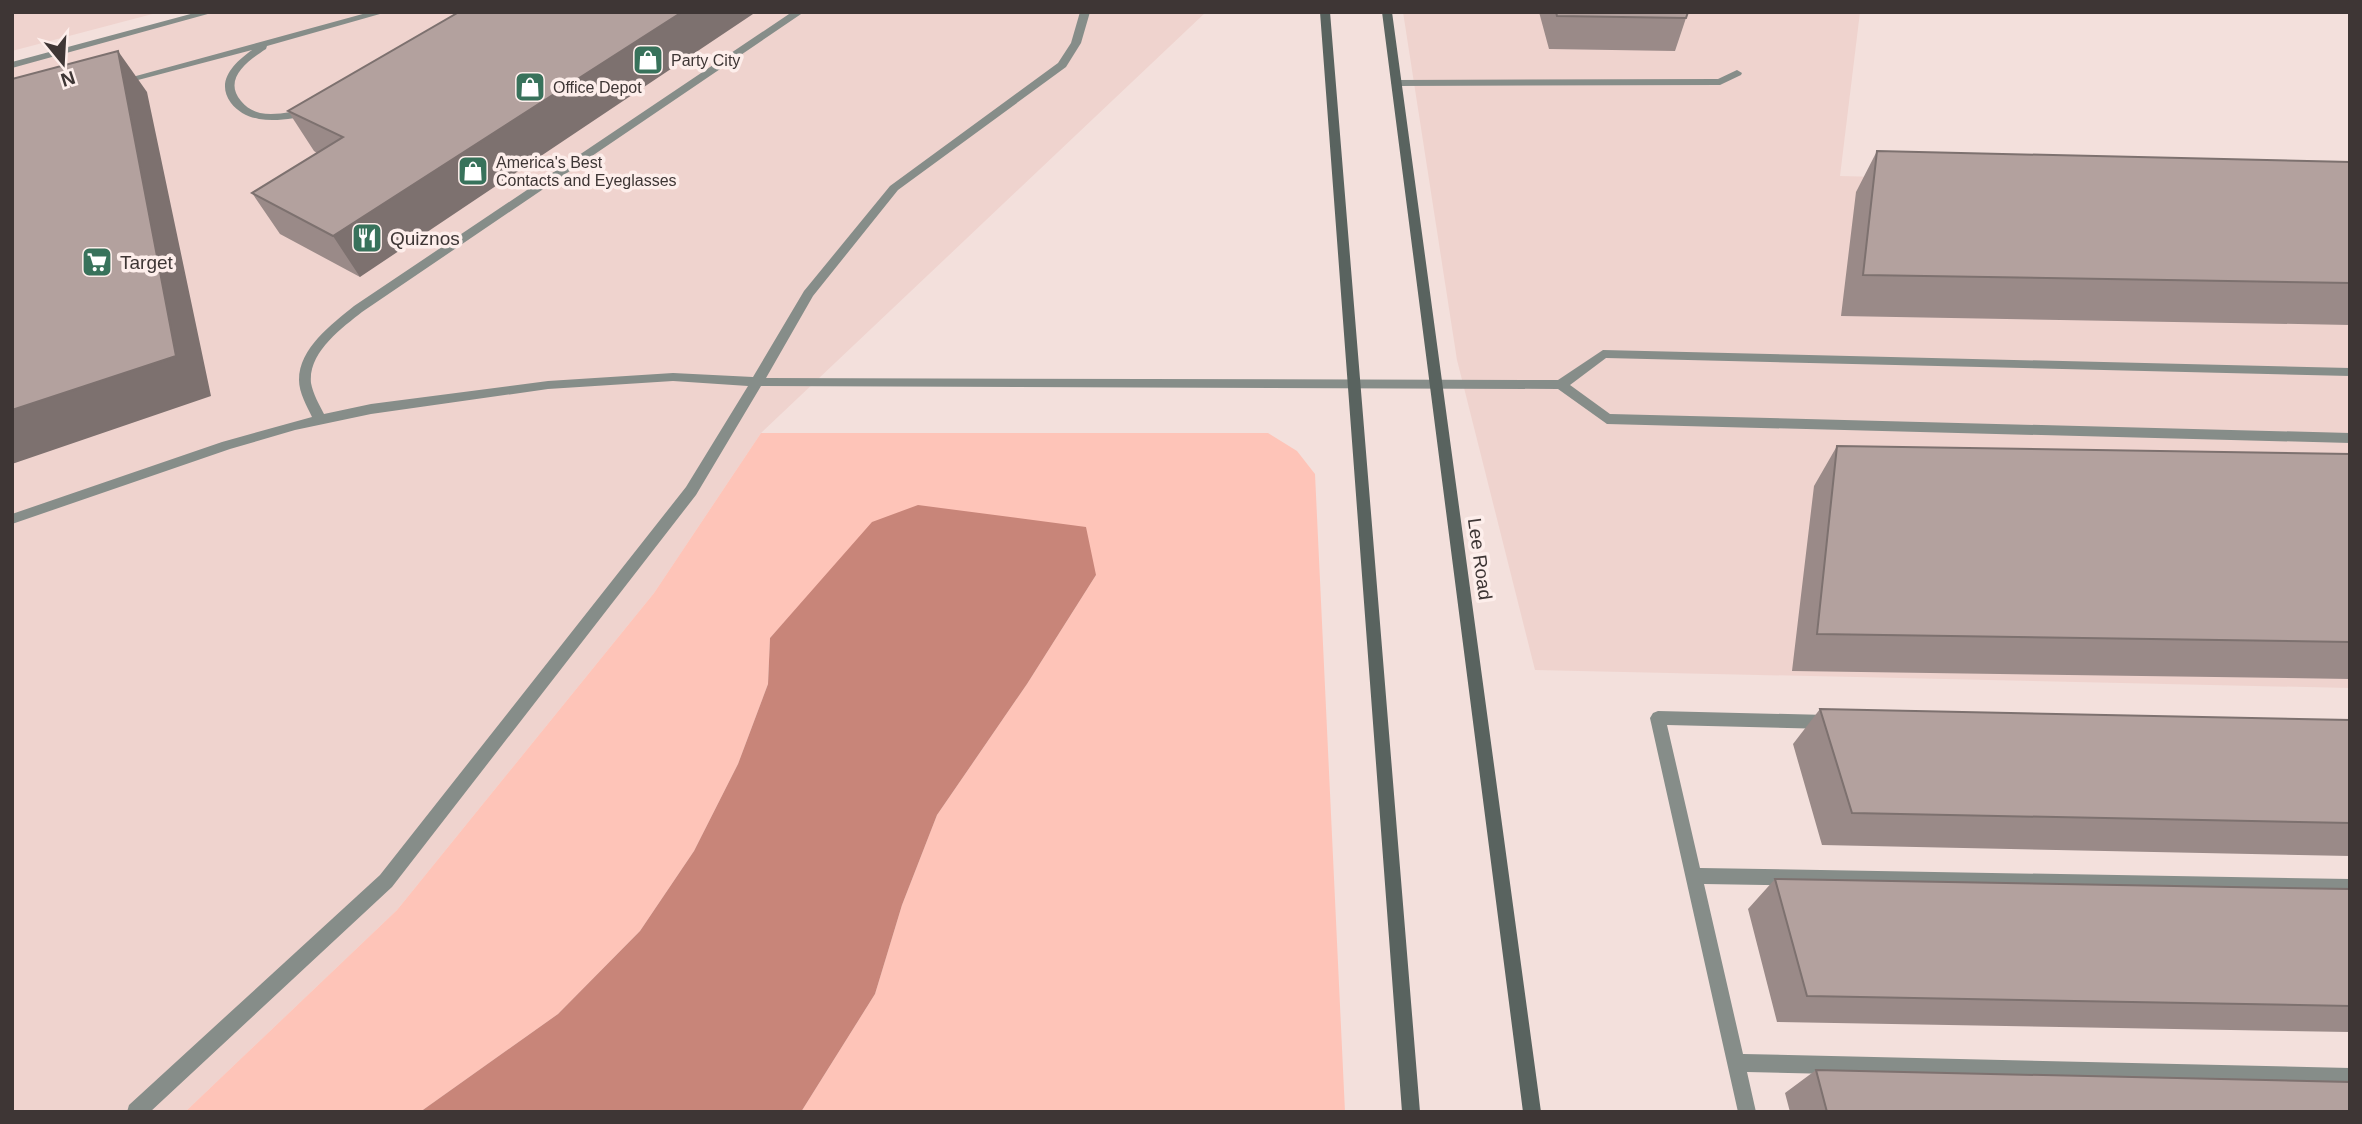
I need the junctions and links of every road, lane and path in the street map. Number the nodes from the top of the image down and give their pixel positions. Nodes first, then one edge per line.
1 (210, 12) edge
2 (382, 12) edge
3 (799, 12) edge
4 (1084, 12) edge
5 (1325, 12) edge
6 (1387, 12) edge
7 (271, 42) junction
8 (12, 65) edge
9 (1737, 73) dead end
10 (1396, 83) junction
11 (103, 87) edge
12 (321, 110) edge
13 (2350, 372) edge
14 (757, 382) junction
15 (1353, 382) junction
16 (1435, 384) junction
17 (1561, 384) junction
18 (320, 419) junction
19 (2350, 438) edge
20 (12, 519) edge
21 (1838, 723) edge
22 (1694, 876) junction
23 (2350, 887) edge
24 (1736, 1063) junction
25 (2350, 1077) edge
26 (136, 1112) edge
27 (1411, 1112) edge
28 (1532, 1112) edge
29 (1747, 1112) edge

1 - 8 lane
2 - 7 lane
3 - 18 lane
4 - 14 lane
5 - 15 street
6 - 10 street, Lee Road
7 - 11 lane
7 - 12 lane
9 - 10 lane
10 - 16 street, Lee Road
13 - 17 lane
14 - 15 lane
14 - 18 lane
14 - 26 lane
15 - 16 lane
15 - 27 street
16 - 17 lane
16 - 28 street, Lee Road
17 - 19 lane
18 - 20 lane
21 - 22 lane
22 - 23 lane
22 - 24 lane
24 - 25 lane
24 - 29 lane

